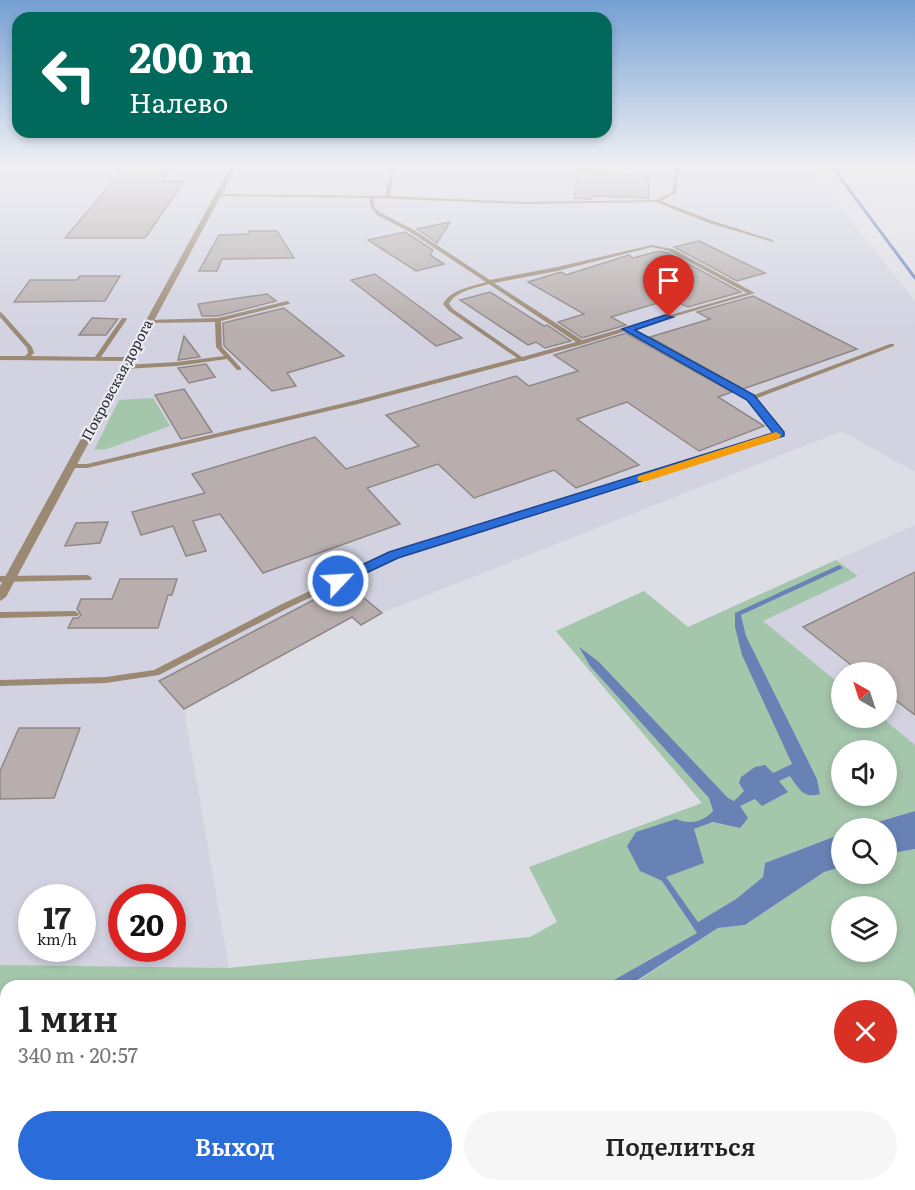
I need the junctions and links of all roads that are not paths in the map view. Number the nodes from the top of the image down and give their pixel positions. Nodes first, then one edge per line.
1 (204, 220) edge
2 (390, 220) edge
3 (705, 220) edge
4 (771, 241) dead end
5 (488, 283) junction
6 (287, 303) dead end
7 (0, 314) edge
8 (124, 319) dead end
9 (218, 320) junction
10 (149, 321) junction
11 (627, 329) junction
12 (582, 343) junction
13 (892, 345) dead end
14 (229, 357) junction
15 (0, 358) edge
16 (27, 358) junction
17 (97, 359) junction
18 (523, 360) junction
19 (127, 363) junction
20 (239, 369) dead end
21 (751, 398) junction
22 (72, 466) junction
23 (88, 578) dead end
24 (5, 579) edge
25 (0, 597) edge
26 (75, 614) dead end
27 (0, 615) edge
28 (0, 683) edge

1 - 10 street, Покровская дорога
2 - 5 lane
3 - 4 lane
5 - 11 lane
5 - 12 lane
5 - 18 lane
6 - 9 lane
7 - 16 lane
8 - 17 lane
9 - 10 lane
9 - 14 lane
10 - 19 street, Покровская дорога
11 - 12 lane
11 - 21 lane
12 - 18 lane
13 - 21 lane
14 - 19 lane
14 - 20 lane
15 - 16 lane
16 - 17 lane
17 - 19 lane
18 - 22 lane
19 - 22 street, Покровская дорога
21 - 28 lane
22 - 24 street, Покровская дорога
23 - 24 lane
24 - 25 street, Покровская дорога
26 - 27 lane

